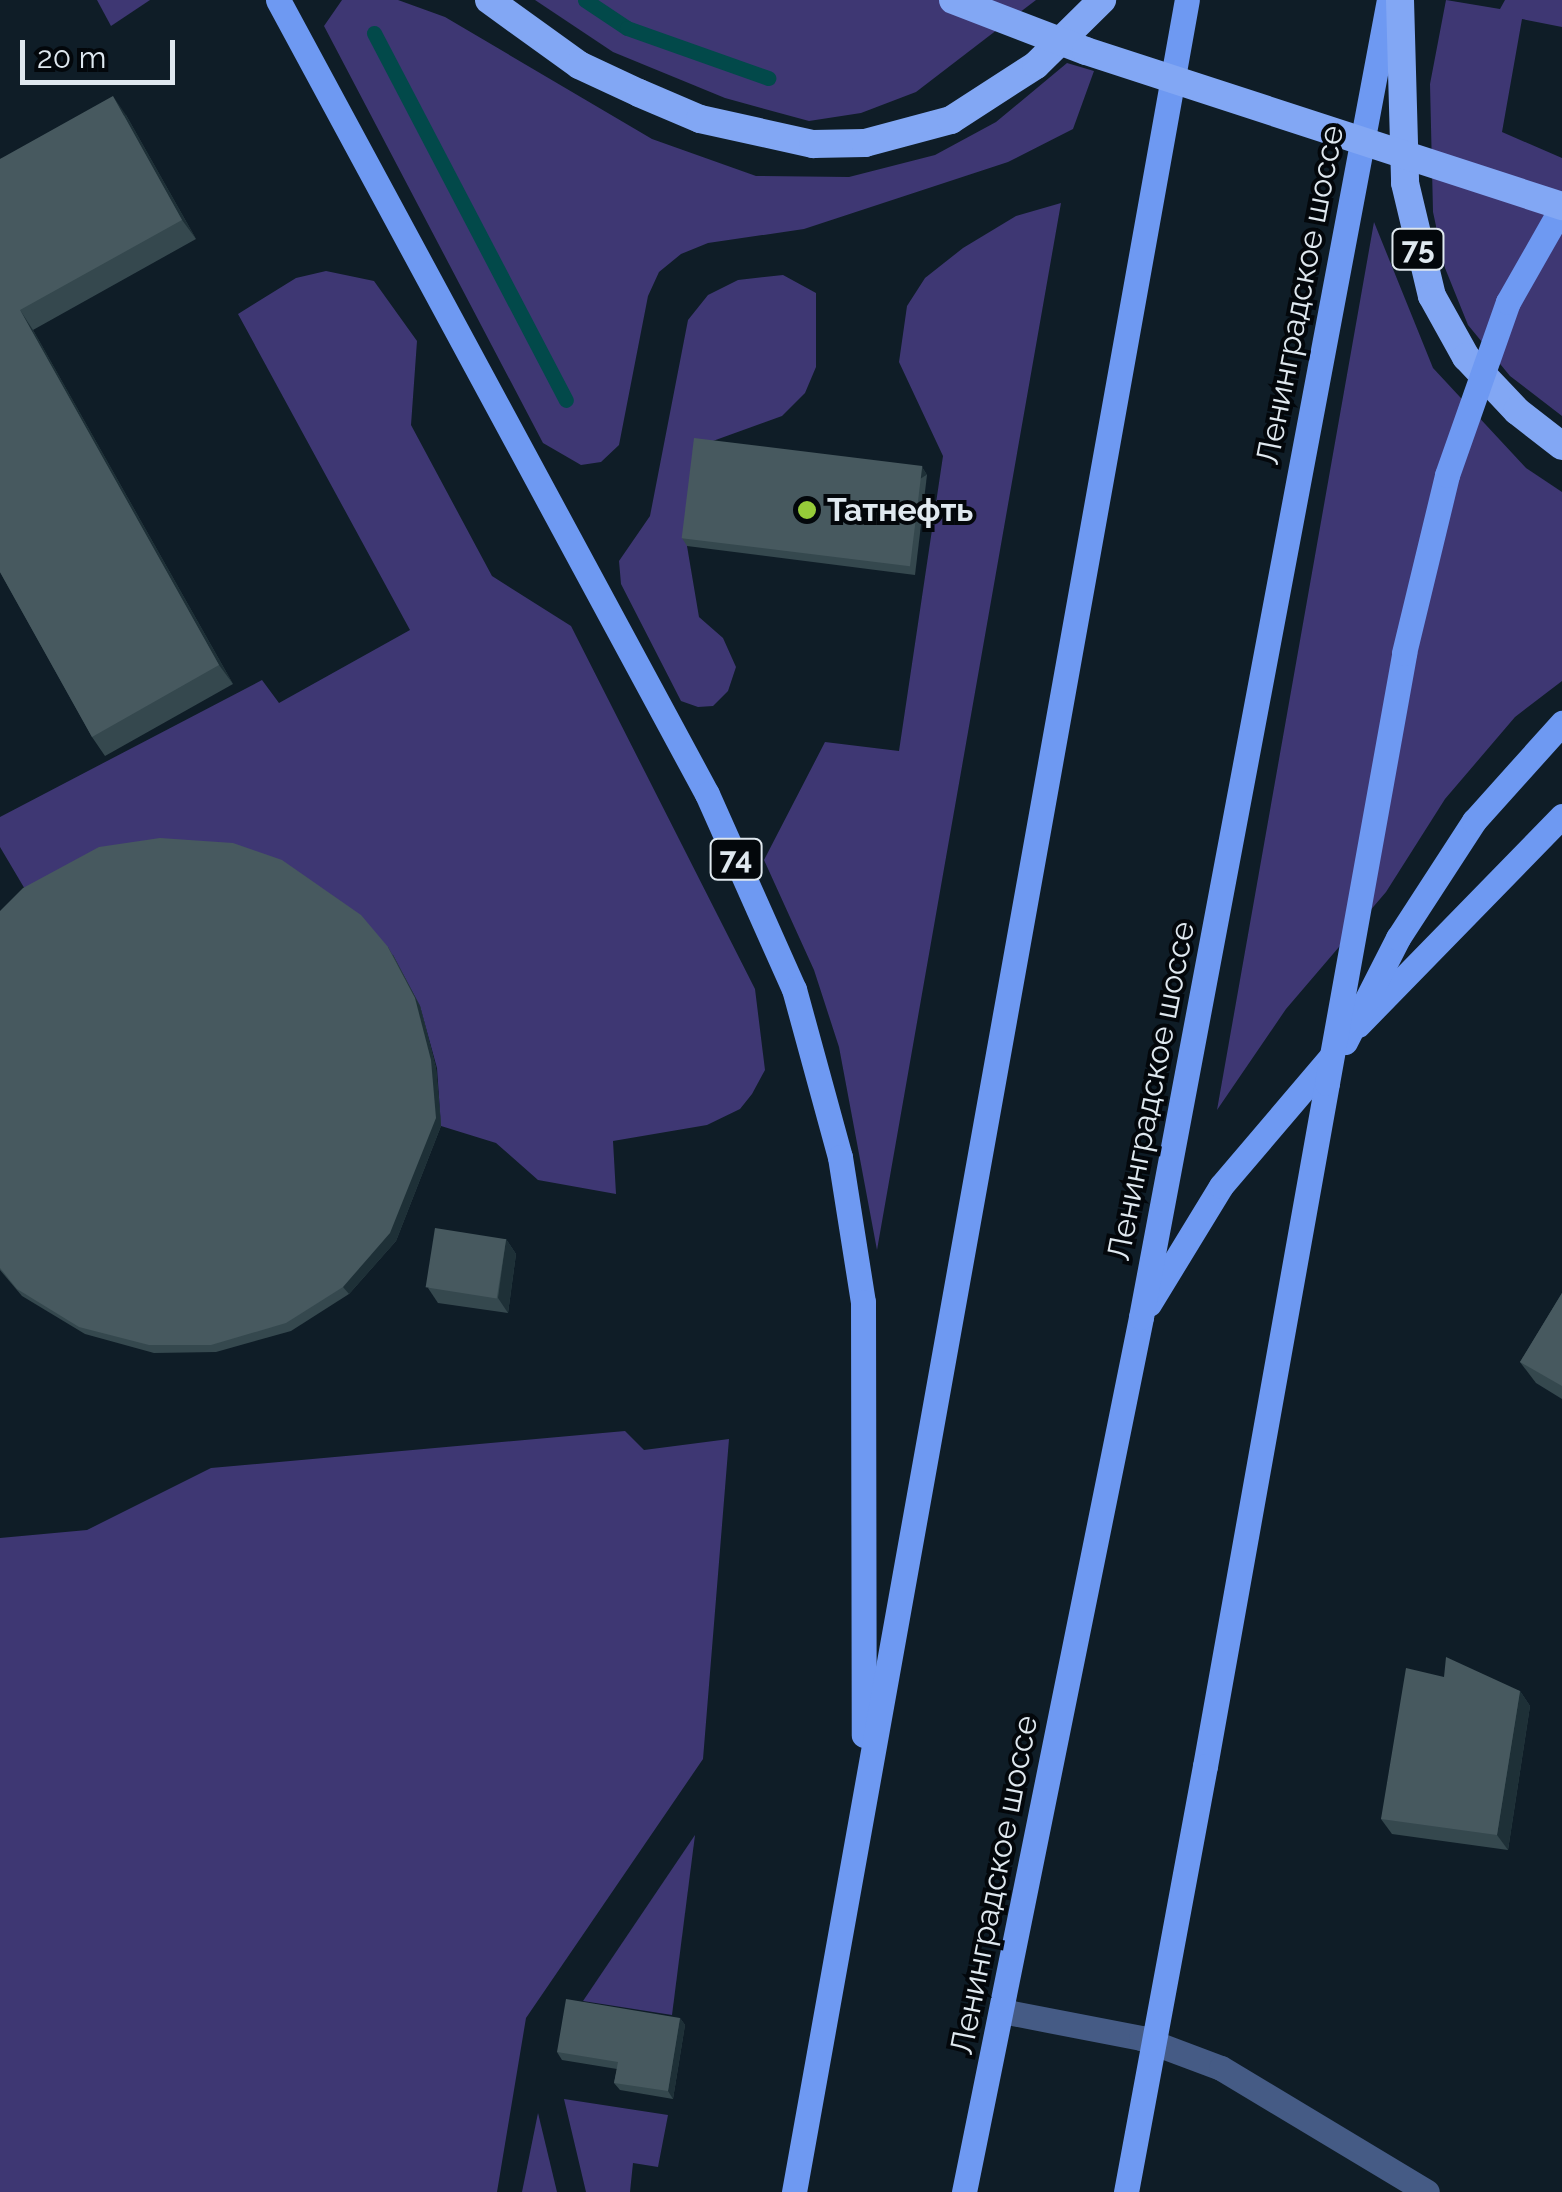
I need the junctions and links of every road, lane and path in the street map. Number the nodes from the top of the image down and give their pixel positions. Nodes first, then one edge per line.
1 (278, 0) edge
2 (489, 0) edge
3 (953, 0) edge
4 (1102, 0) edge
5 (1187, 0) edge
6 (1388, 0) edge
7 (1400, 0) edge
8 (1562, 207) edge
9 (1562, 446) edge
10 (1562, 723) edge
11 (1562, 816) edge
12 (1327, 1083) junction
13 (1141, 1316) junction
14 (863, 1813) junction
15 (1002, 2011) junction
16 (794, 2192) edge
17 (964, 2192) edge
18 (1126, 2192) edge
19 (1428, 2192) edge

1 - 14 main road, 74
2 - 4 highway
3 - 8 highway, bridge
5 - 14 main road
6 - 13 main road, Ленинградское шоссе
7 - 9 highway, 75
8 - 12 main road, bridge
10 - 12 main road, bridge
11 - 13 main road
12 - 18 main road, bridge
13 - 15 main road, Ленинградское шоссе
14 - 16 main road
15 - 17 main road, Ленинградское шоссе
15 - 19 street

